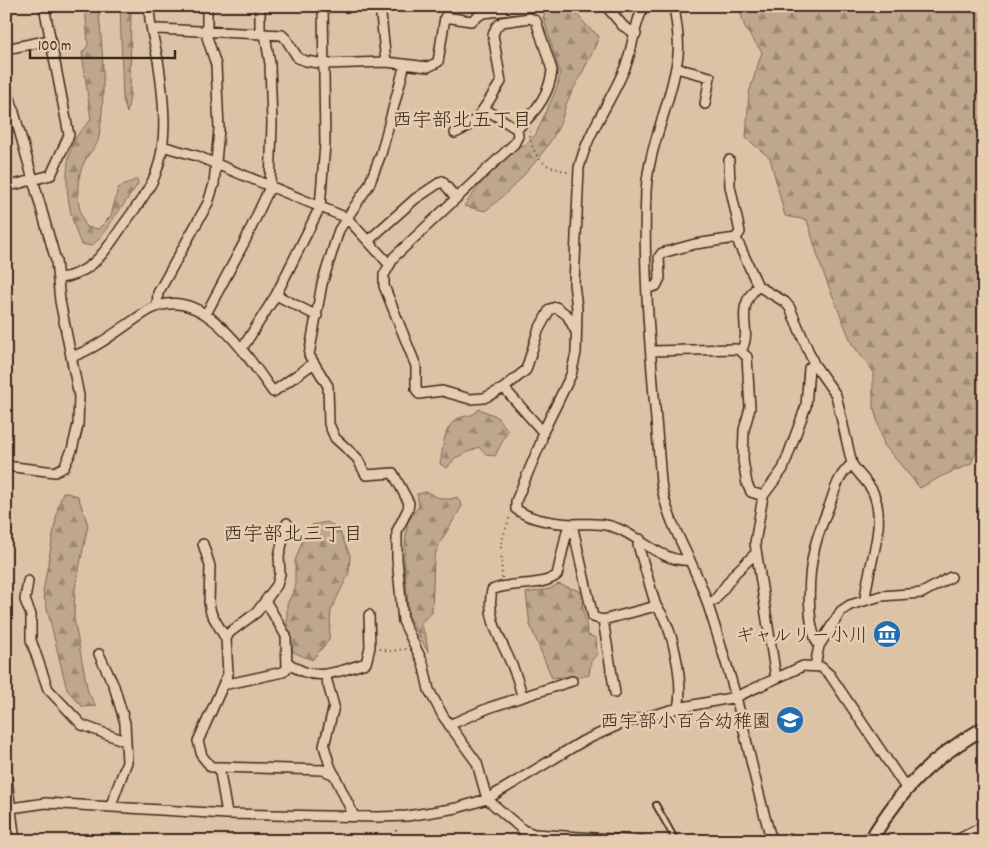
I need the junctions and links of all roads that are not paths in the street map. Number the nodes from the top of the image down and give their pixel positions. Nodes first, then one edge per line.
1 (44, 6) edge
2 (150, 6) edge
3 (207, 6) edge
4 (260, 6) edge
5 (323, 6) edge
6 (380, 6) edge
7 (606, 6) edge
8 (644, 6) edge
9 (674, 6) edge
10 (526, 8) dead end
11 (207, 31) junction
12 (152, 32) junction
13 (262, 34) junction
14 (636, 34) junction
15 (50, 40) junction
16 (6, 49) edge
17 (386, 62) junction
18 (325, 64) junction
19 (404, 64) junction
20 (676, 68) junction
21 (6, 84) edge
22 (705, 104) dead end
23 (485, 109) junction
24 (517, 129) junction
25 (455, 133) dead end
26 (162, 146) junction
27 (729, 160) dead end
28 (214, 164) junction
29 (32, 179) junction
30 (6, 187) edge
31 (270, 187) junction
32 (456, 198) junction
33 (320, 206) junction
34 (346, 218) junction
35 (736, 238) junction
36 (369, 240) junction
37 (388, 263) junction
38 (59, 278) junction
39 (758, 286) junction
40 (648, 288) junction
41 (276, 295) junction
42 (157, 306) junction
43 (206, 314) junction
44 (317, 316) junction
45 (576, 332) junction
46 (240, 347) junction
47 (651, 351) junction
48 (742, 351) junction
49 (70, 357) junction
50 (314, 363) junction
51 (814, 364) junction
52 (504, 388) junction
53 (543, 432) junction
54 (852, 464) junction
55 (6, 466) edge
56 (763, 496) junction
57 (287, 523) dead end
58 (572, 524) junction
59 (640, 540) junction
60 (203, 544) dead end
61 (756, 553) junction
62 (690, 560) junction
63 (951, 577) dead end
64 (28, 581) dead end
65 (865, 600) junction
66 (266, 602) junction
67 (707, 602) junction
68 (656, 606) junction
69 (369, 615) dead end
70 (603, 620) junction
71 (226, 639) junction
72 (819, 646) junction
73 (99, 654) dead end
74 (287, 662) junction
75 (815, 666) junction
76 (325, 674) junction
77 (776, 678) junction
78 (572, 681) dead end
79 (223, 685) junction
80 (615, 693) dead end
81 (522, 696) junction
82 (736, 697) junction
83 (678, 708) junction
84 (449, 725) junction
85 (984, 728) edge
86 (125, 740) junction
87 (219, 768) junction
88 (6, 772) edge
89 (335, 775) junction
90 (7, 788) edge
91 (906, 788) junction
92 (487, 799) junction
93 (111, 805) junction
94 (656, 805) dead end
95 (11, 808) junction
96 (227, 814) junction
97 (354, 816) junction
98 (984, 826) edge
99 (532, 837) edge
100 (15, 841) edge
101 (641, 841) edge
102 (676, 841) edge
103 (772, 841) edge
104 (870, 841) edge
105 (955, 841) edge

1 - 15 street
2 - 12 street
3 - 11 street
4 - 13 street
5 - 18 street
6 - 17 street
7 - 14 street
8 - 14 street
9 - 20 street
10 - 19 street
11 - 12 street
11 - 13 street
11 - 28 street
12 - 26 street
13 - 18 street
13 - 31 street
14 - 45 street
15 - 16 street
15 - 29 street
17 - 18 street
17 - 19 street
18 - 33 street
19 - 34 street
20 - 22 street
20 - 40 street
21 - 29 street
23 - 24 street
23 - 24 street
23 - 25 street
24 - 32 street
26 - 28 street
26 - 38 street
27 - 35 street
28 - 31 street
28 - 42 street
29 - 30 street
29 - 38 street
31 - 33 street
31 - 43 street
32 - 36 street
32 - 37 street
33 - 34 street
33 - 41 street
34 - 36 street
34 - 44 street
35 - 39 street
35 - 40 street
36 - 37 street
37 - 52 street
38 - 49 street
39 - 48 street
39 - 51 street
40 - 47 street
41 - 44 street
41 - 46 street
42 - 43 street
42 - 49 street
43 - 46 street
44 - 50 street
45 - 52 street
45 - 53 street
46 - 50 street
47 - 48 street
47 - 62 street
48 - 56 street
49 - 55 street
50 - 84 street
51 - 54 street
51 - 56 street
52 - 53 street
53 - 58 street
54 - 65 street
54 - 72 street
56 - 61 street
57 - 66 street
58 - 59 street
58 - 70 street
58 - 81 street
59 - 62 street
59 - 68 street
60 - 71 street
61 - 67 street
61 - 77 street
62 - 67 street
63 - 65 street
64 - 86 street
65 - 72 street
66 - 71 street
66 - 74 street
67 - 82 street
68 - 70 street
68 - 83 street
69 - 76 street
70 - 80 street
71 - 79 street
72 - 75 street
73 - 86 street
74 - 76 street
74 - 79 street
75 - 77 street
75 - 91 street
76 - 89 street
77 - 82 street
78 - 81 street
79 - 87 street
81 - 84 street
82 - 83 street
82 - 103 street
83 - 92 street
84 - 92 street
85 - 91 main road
86 - 93 street
87 - 89 street
87 - 96 street
88 - 90 street
89 - 97 street
90 - 95 street
91 - 104 main road
92 - 97 street
92 - 99 street
93 - 95 street
93 - 96 street
94 - 102 lane
95 - 100 street
96 - 97 street
98 - 105 street
99 - 101 street

